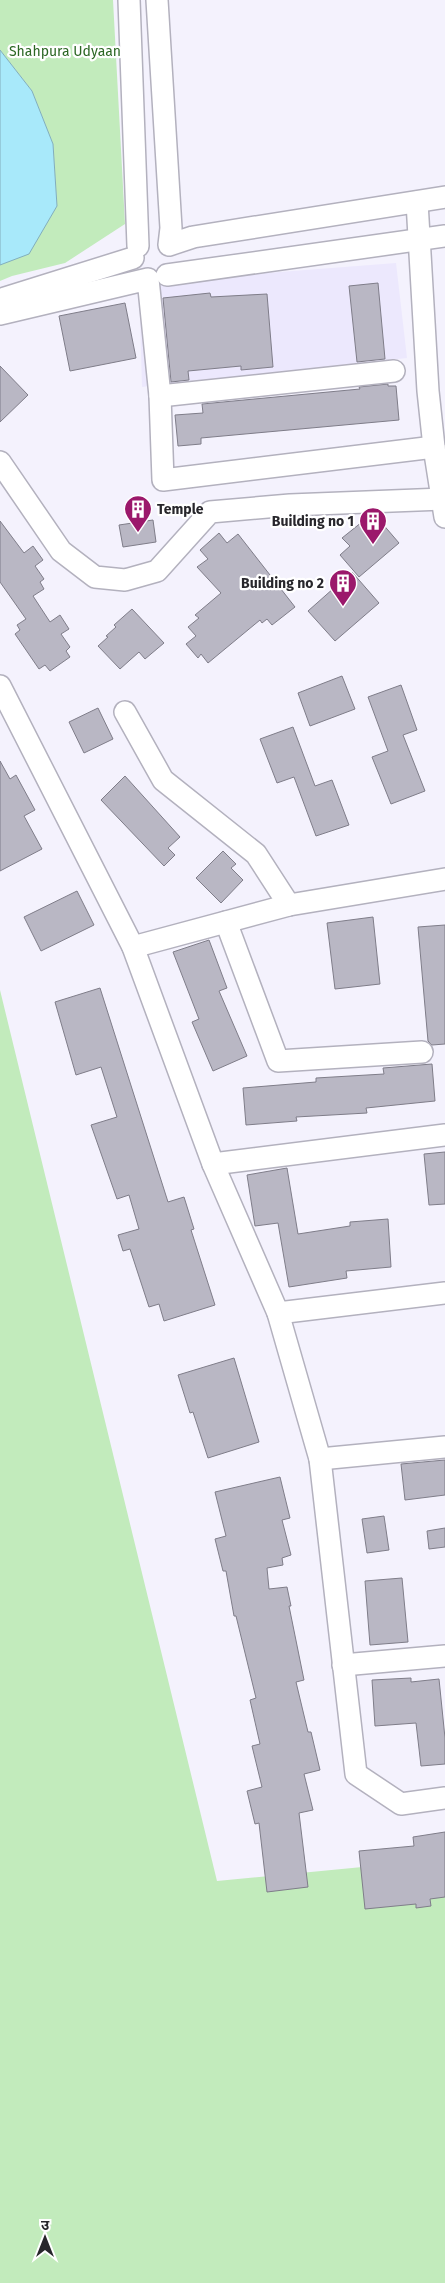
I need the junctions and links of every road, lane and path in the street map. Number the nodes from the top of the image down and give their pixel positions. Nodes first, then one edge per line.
1 (129, 0) edge
2 (158, 0) edge
3 (445, 197) edge
4 (417, 202) junction
5 (445, 236) edge
6 (418, 239) junction
7 (169, 245) junction
8 (136, 252) junction
9 (157, 277) junction
10 (0, 299) edge
11 (0, 314) edge
12 (394, 371) dead end
13 (436, 390) edge
14 (160, 396) junction
15 (434, 446) junction
16 (0, 462) edge
17 (444, 508) edge
18 (0, 686) edge
19 (125, 712) dead end
20 (445, 879) edge
21 (289, 905) junction
22 (226, 922) junction
23 (133, 947) junction
24 (422, 1052) dead end
25 (445, 1135) edge
26 (214, 1164) junction
27 (445, 1293) edge
28 (278, 1313) junction
29 (445, 1447) edge
30 (320, 1459) junction
31 (445, 1656) edge
32 (343, 1665) junction
33 (445, 1798) edge

1 - 8 street
2 - 7 street
3 - 4 street
4 - 6 street
4 - 7 street
5 - 6 street
6 - 9 street
6 - 13 street
7 - 8 street
7 - 9 street
8 - 9 street
8 - 10 street
9 - 11 street
9 - 14 street
12 - 14 street
13 - 15 street
14 - 15 street
15 - 17 street
16 - 17 street
18 - 23 street
19 - 21 street
20 - 21 street
21 - 22 street
22 - 23 street
22 - 24 street
23 - 26 street
25 - 26 street
26 - 28 street
27 - 28 street
28 - 30 street
29 - 30 street
30 - 32 street
31 - 32 street
32 - 33 street

